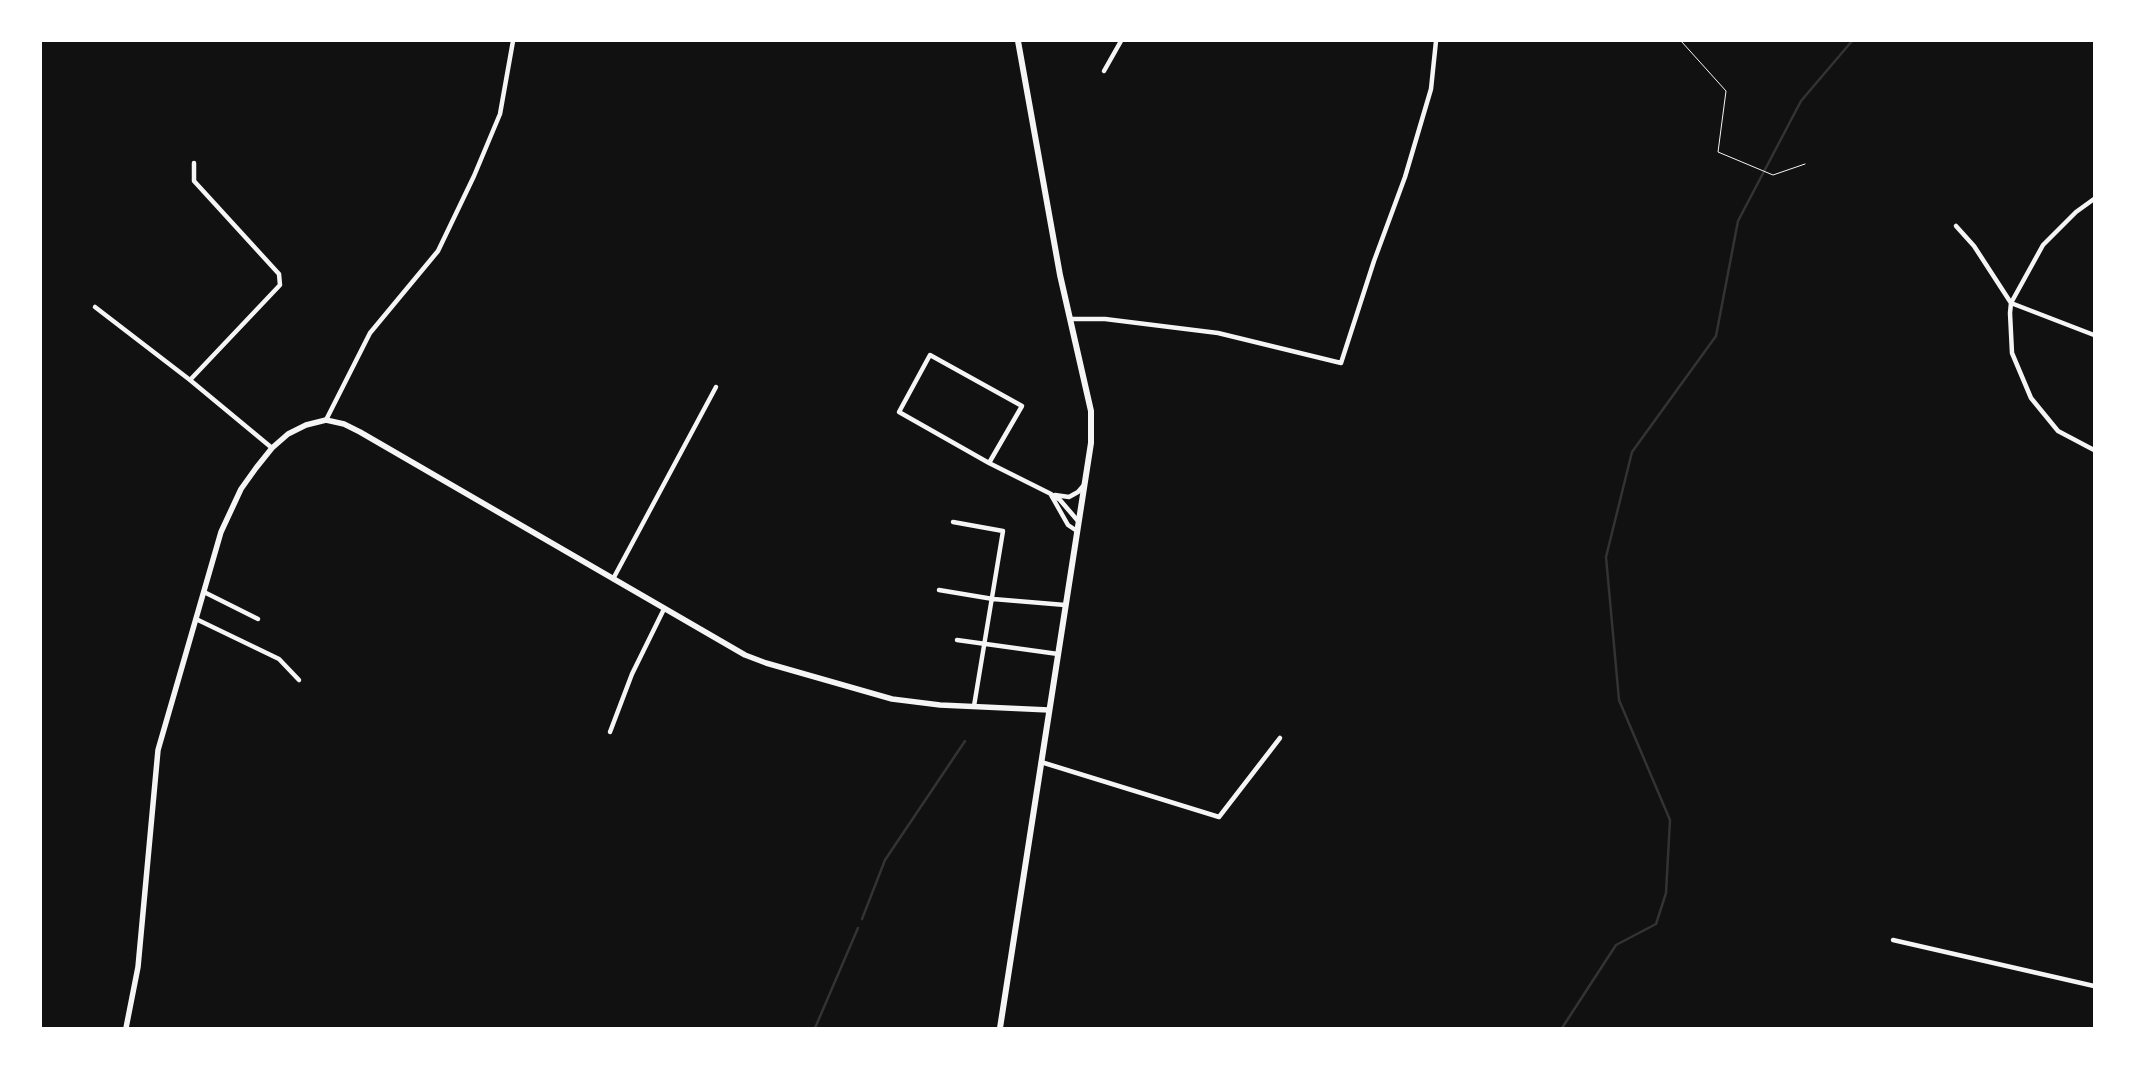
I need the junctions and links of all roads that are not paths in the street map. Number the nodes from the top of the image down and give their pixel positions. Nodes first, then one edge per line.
1 (512, 41) edge
2 (1018, 41) edge
3 (1121, 41) edge
4 (1436, 41) edge
5 (1104, 71) dead end
6 (194, 163) dead end
7 (2094, 198) edge
8 (1956, 226) dead end
9 (2011, 303) junction
10 (95, 307) dead end
11 (1070, 319) junction
12 (2094, 335) edge
13 (190, 380) junction
14 (716, 387) dead end
15 (326, 420) junction
16 (272, 448) junction
17 (2094, 450) edge
18 (989, 462) junction
19 (1086, 482) junction
20 (1051, 494) junction
21 (1078, 521) junction
22 (953, 522) dead end
23 (1077, 531) junction
24 (613, 579) junction
25 (939, 590) dead end
26 (204, 592) junction
27 (993, 599) junction
28 (1065, 605) junction
29 (664, 609) junction
30 (196, 619) junction
31 (258, 620) dead end
32 (957, 640) dead end
33 (986, 644) junction
34 (1058, 654) junction
35 (299, 680) dead end
36 (974, 706) junction
37 (1049, 710) junction
38 (610, 732) dead end
39 (1280, 738) dead end
40 (1041, 762) junction
41 (1893, 940) dead end
42 (2094, 986) edge
43 (126, 1028) edge
44 (1000, 1028) edge

1 - 15 street
2 - 11 main road
3 - 5 street
4 - 11 street
6 - 13 street
7 - 9 street
8 - 9 street
9 - 12 street
9 - 17 street
10 - 13 street
11 - 19 main road
13 - 16 street
14 - 24 street
15 - 16 street
15 - 24 street
16 - 26 street
18 - 18 street
18 - 20 street
19 - 20 street
19 - 21 main road
20 - 21 street
20 - 23 street
21 - 23 main road
22 - 27 street
23 - 28 main road
24 - 29 street
25 - 27 street
26 - 30 street
26 - 31 street
27 - 28 street
27 - 33 street
28 - 34 main road
29 - 36 street
29 - 38 street
30 - 35 street
30 - 43 street
32 - 33 street
33 - 34 street
33 - 36 street
34 - 37 main road
36 - 37 street
37 - 40 main road
39 - 40 street
40 - 44 main road
41 - 42 street

